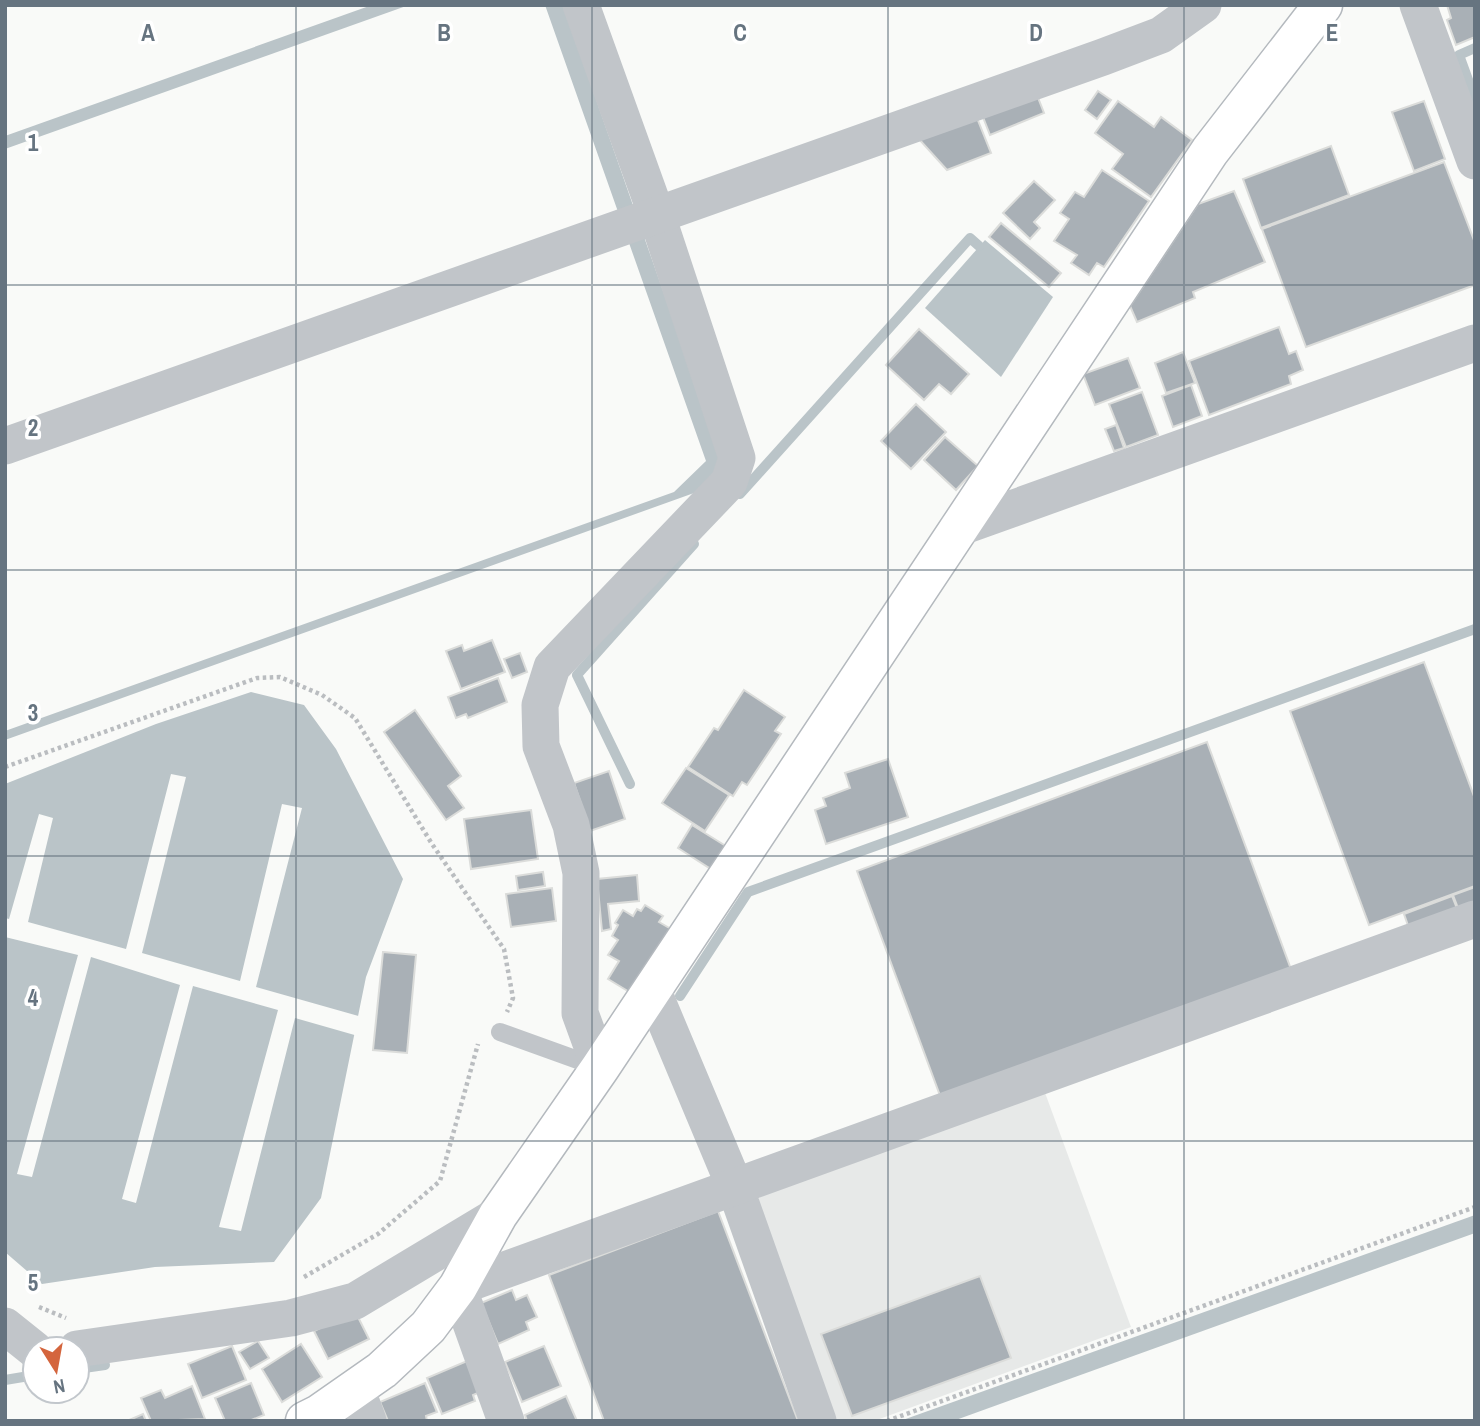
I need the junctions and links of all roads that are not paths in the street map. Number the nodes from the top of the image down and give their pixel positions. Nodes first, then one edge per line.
1 (581, 5) edge
2 (1203, 5) edge
3 (1323, 5) edge
4 (1418, 5) edge
5 (1475, 161) edge
6 (640, 222) junction
7 (1475, 343) edge
8 (5, 446) edge
9 (958, 528) junction
10 (1475, 919) edge
11 (652, 989) junction
12 (500, 1032) road end
13 (600, 1068) junction
14 (735, 1186) junction
15 (498, 1215) junction
16 (458, 1287) junction
17 (5, 1326) edge
18 (74, 1335) edge
19 (21, 1340) edge
20 (362, 1404) edge
21 (305, 1421) edge
22 (506, 1421) edge
23 (818, 1421) edge

1 - 6 street
2 - 6 street
3 - 9 street
4 - 5 street
6 - 8 street
6 - 13 street
7 - 9 street
9 - 11 street
10 - 14 street
11 - 13 street
11 - 14 street
12 - 13 lane
13 - 15 street
14 - 16 street
14 - 23 street
15 - 16 street
15 - 18 street
16 - 20 street
16 - 22 street
17 - 19 street
20 - 21 street

